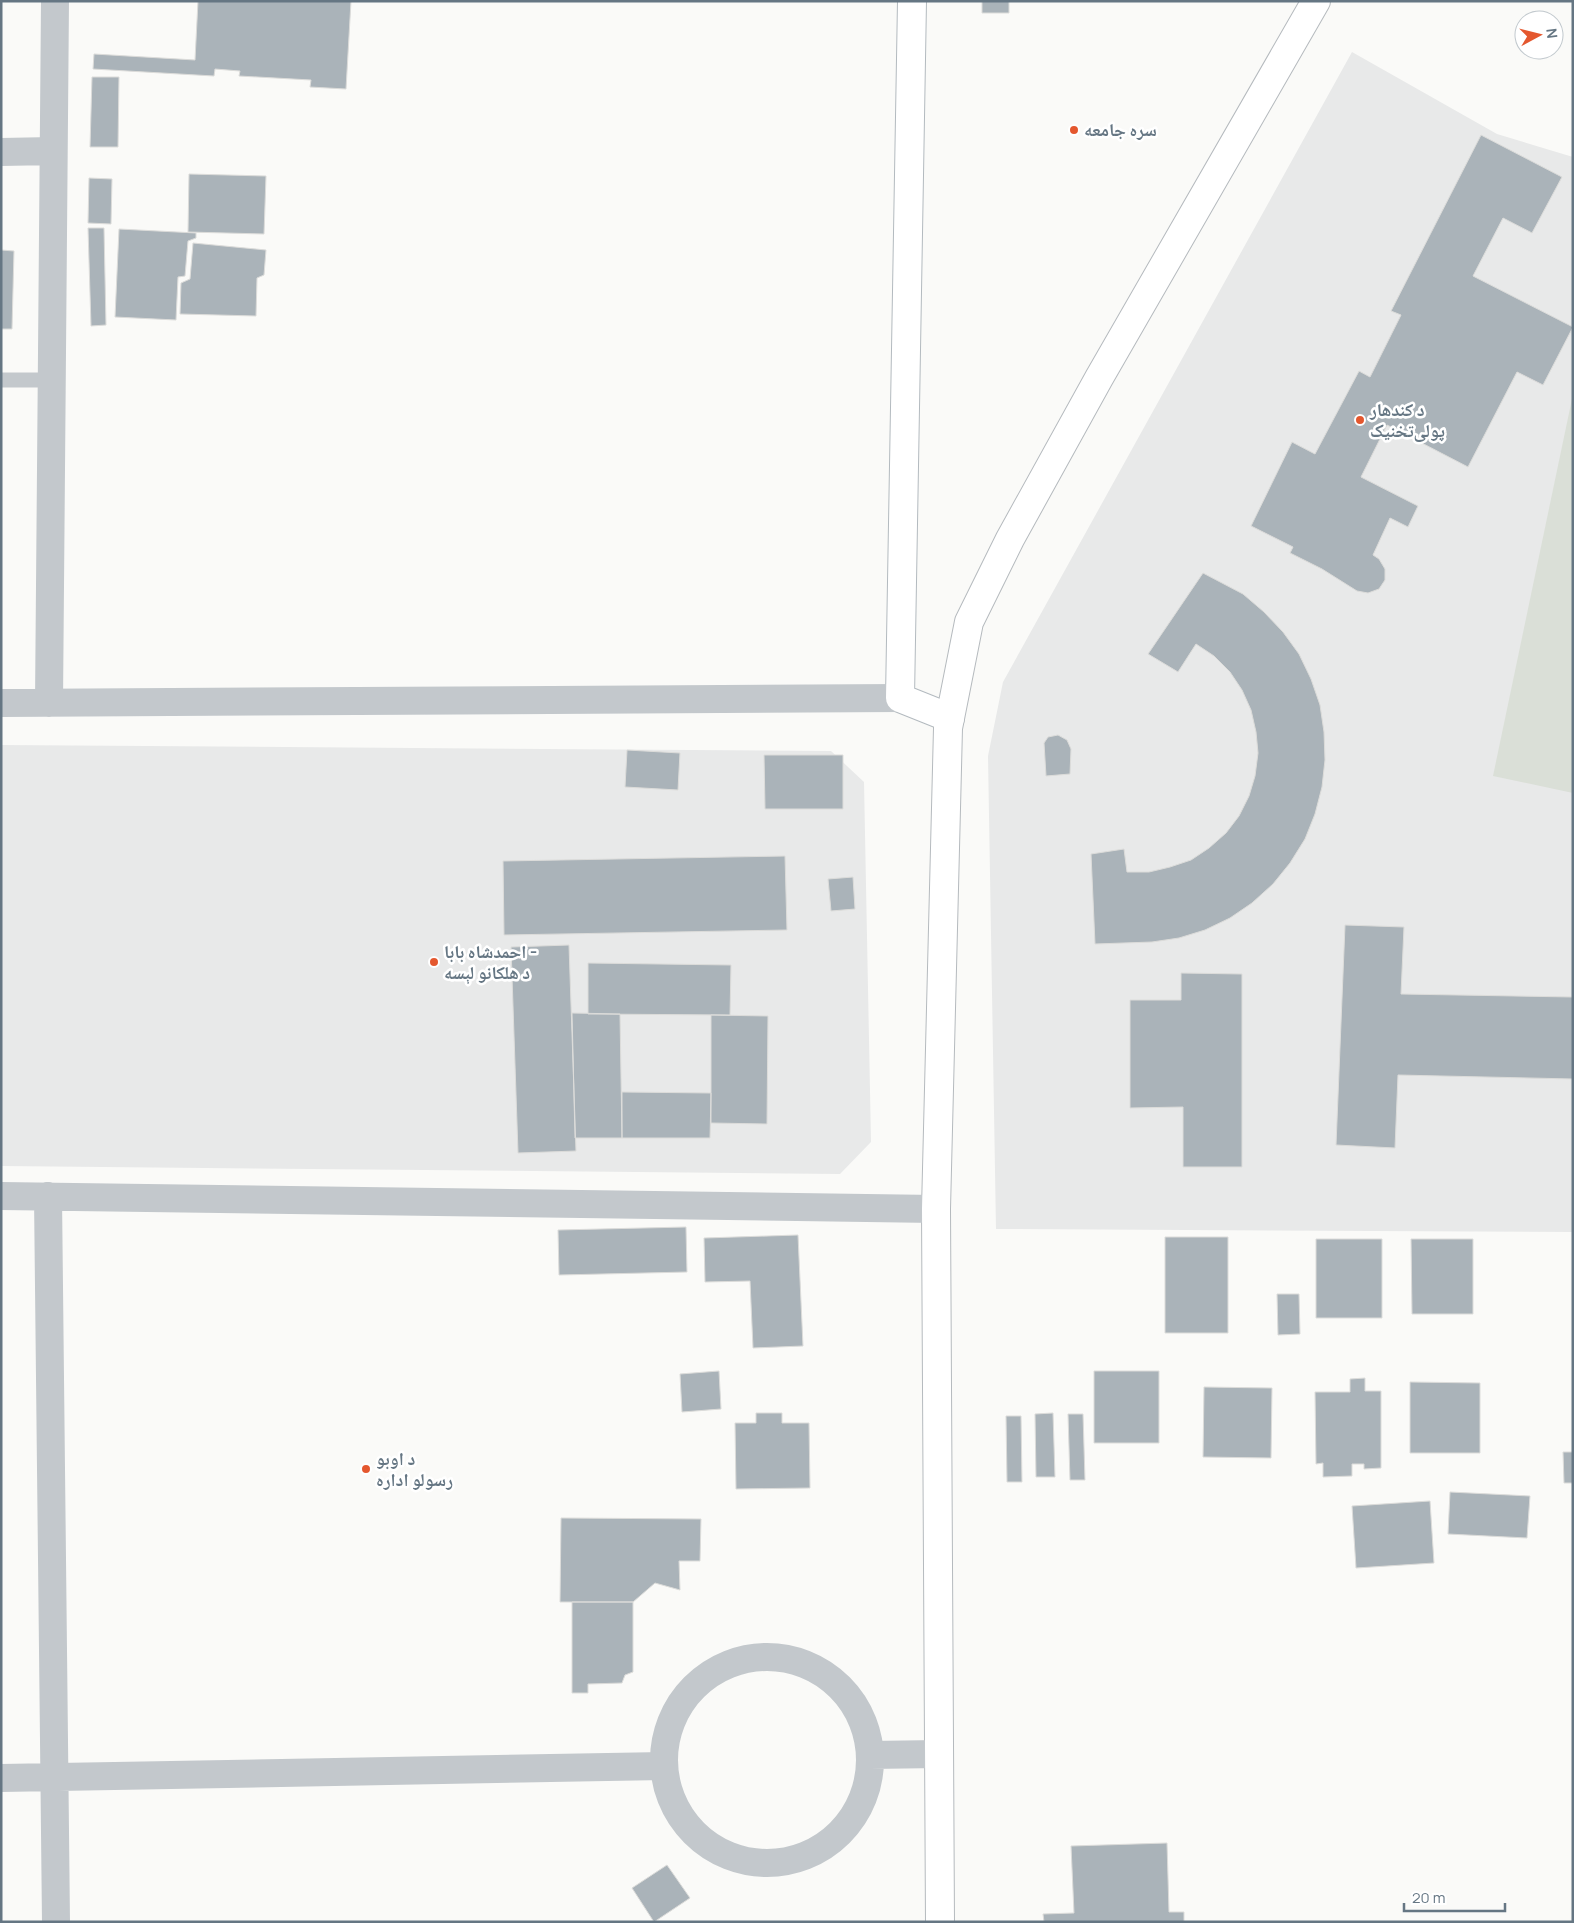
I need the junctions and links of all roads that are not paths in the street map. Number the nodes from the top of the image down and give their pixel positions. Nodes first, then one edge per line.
1 (54, 1) edge
2 (912, 1) edge
3 (1316, 1) edge
4 (54, 151) junction
5 (1, 152) edge
6 (1, 380) edge
7 (52, 380) junction
8 (900, 698) junction
9 (1, 703) edge
10 (49, 704) junction
11 (950, 718) junction
12 (1, 1196) edge
13 (48, 1196) junction
14 (936, 1209) junction
15 (939, 1754) junction
16 (870, 1755) junction
17 (664, 1766) junction
18 (55, 1777) junction
19 (1, 1778) edge
20 (56, 1922) edge
21 (940, 1922) edge

1 - 4 street
2 - 8 main road
3 - 11 main road
4 - 5 street
4 - 7 street
6 - 7 lane
7 - 10 street
8 - 10 street
8 - 11 main road
9 - 10 street
11 - 14 main road
12 - 13 street
13 - 14 street
13 - 18 street
14 - 15 main road
15 - 16 street
15 - 21 main road
16 - 17 street
16 - 17 street
17 - 18 street
18 - 19 street
18 - 20 street

